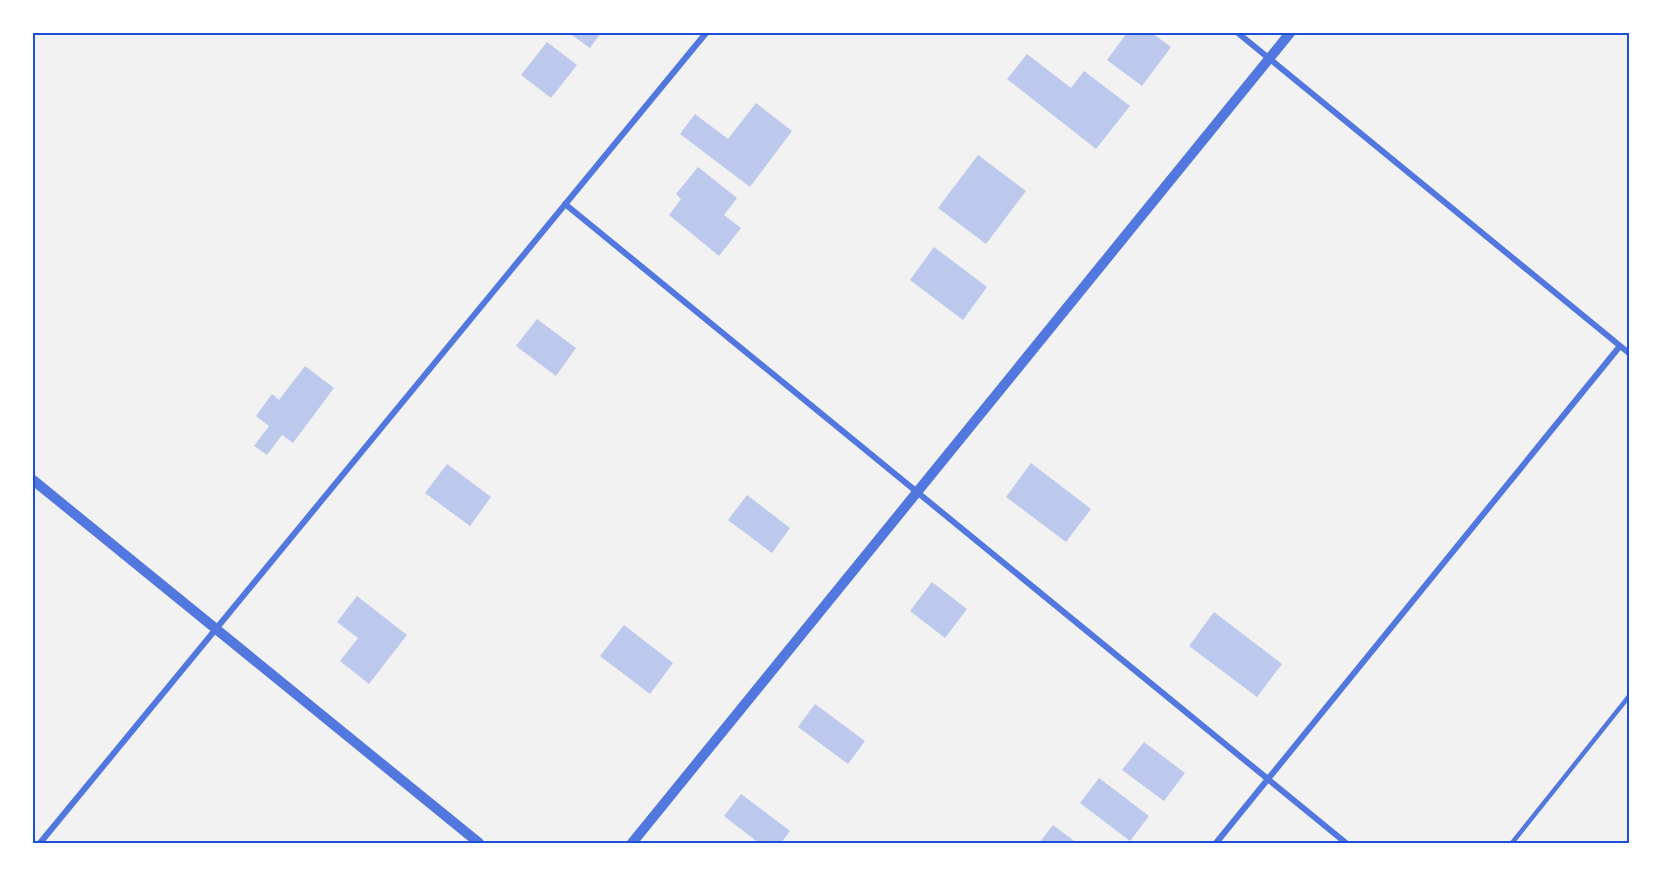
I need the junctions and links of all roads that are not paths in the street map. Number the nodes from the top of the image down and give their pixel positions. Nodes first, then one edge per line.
1 (706, 33) edge
2 (1238, 33) edge
3 (1290, 33) edge
4 (1269, 59) junction
5 (565, 204) junction
6 (1620, 346) junction
7 (1630, 354) edge
8 (33, 480) edge
9 (916, 491) junction
10 (215, 628) junction
11 (1630, 695) edge
12 (1267, 779) junction
13 (40, 843) edge
14 (479, 843) edge
15 (632, 843) edge
16 (1215, 843) edge
17 (1346, 843) edge
18 (1512, 843) edge

1 - 5 street
2 - 4 street
3 - 4 street
4 - 6 street
4 - 9 street
5 - 9 street
5 - 10 street
6 - 7 street
6 - 12 street
8 - 10 street
9 - 12 street
9 - 15 street
10 - 13 street
10 - 14 street
11 - 18 lane
12 - 16 street
12 - 17 street

